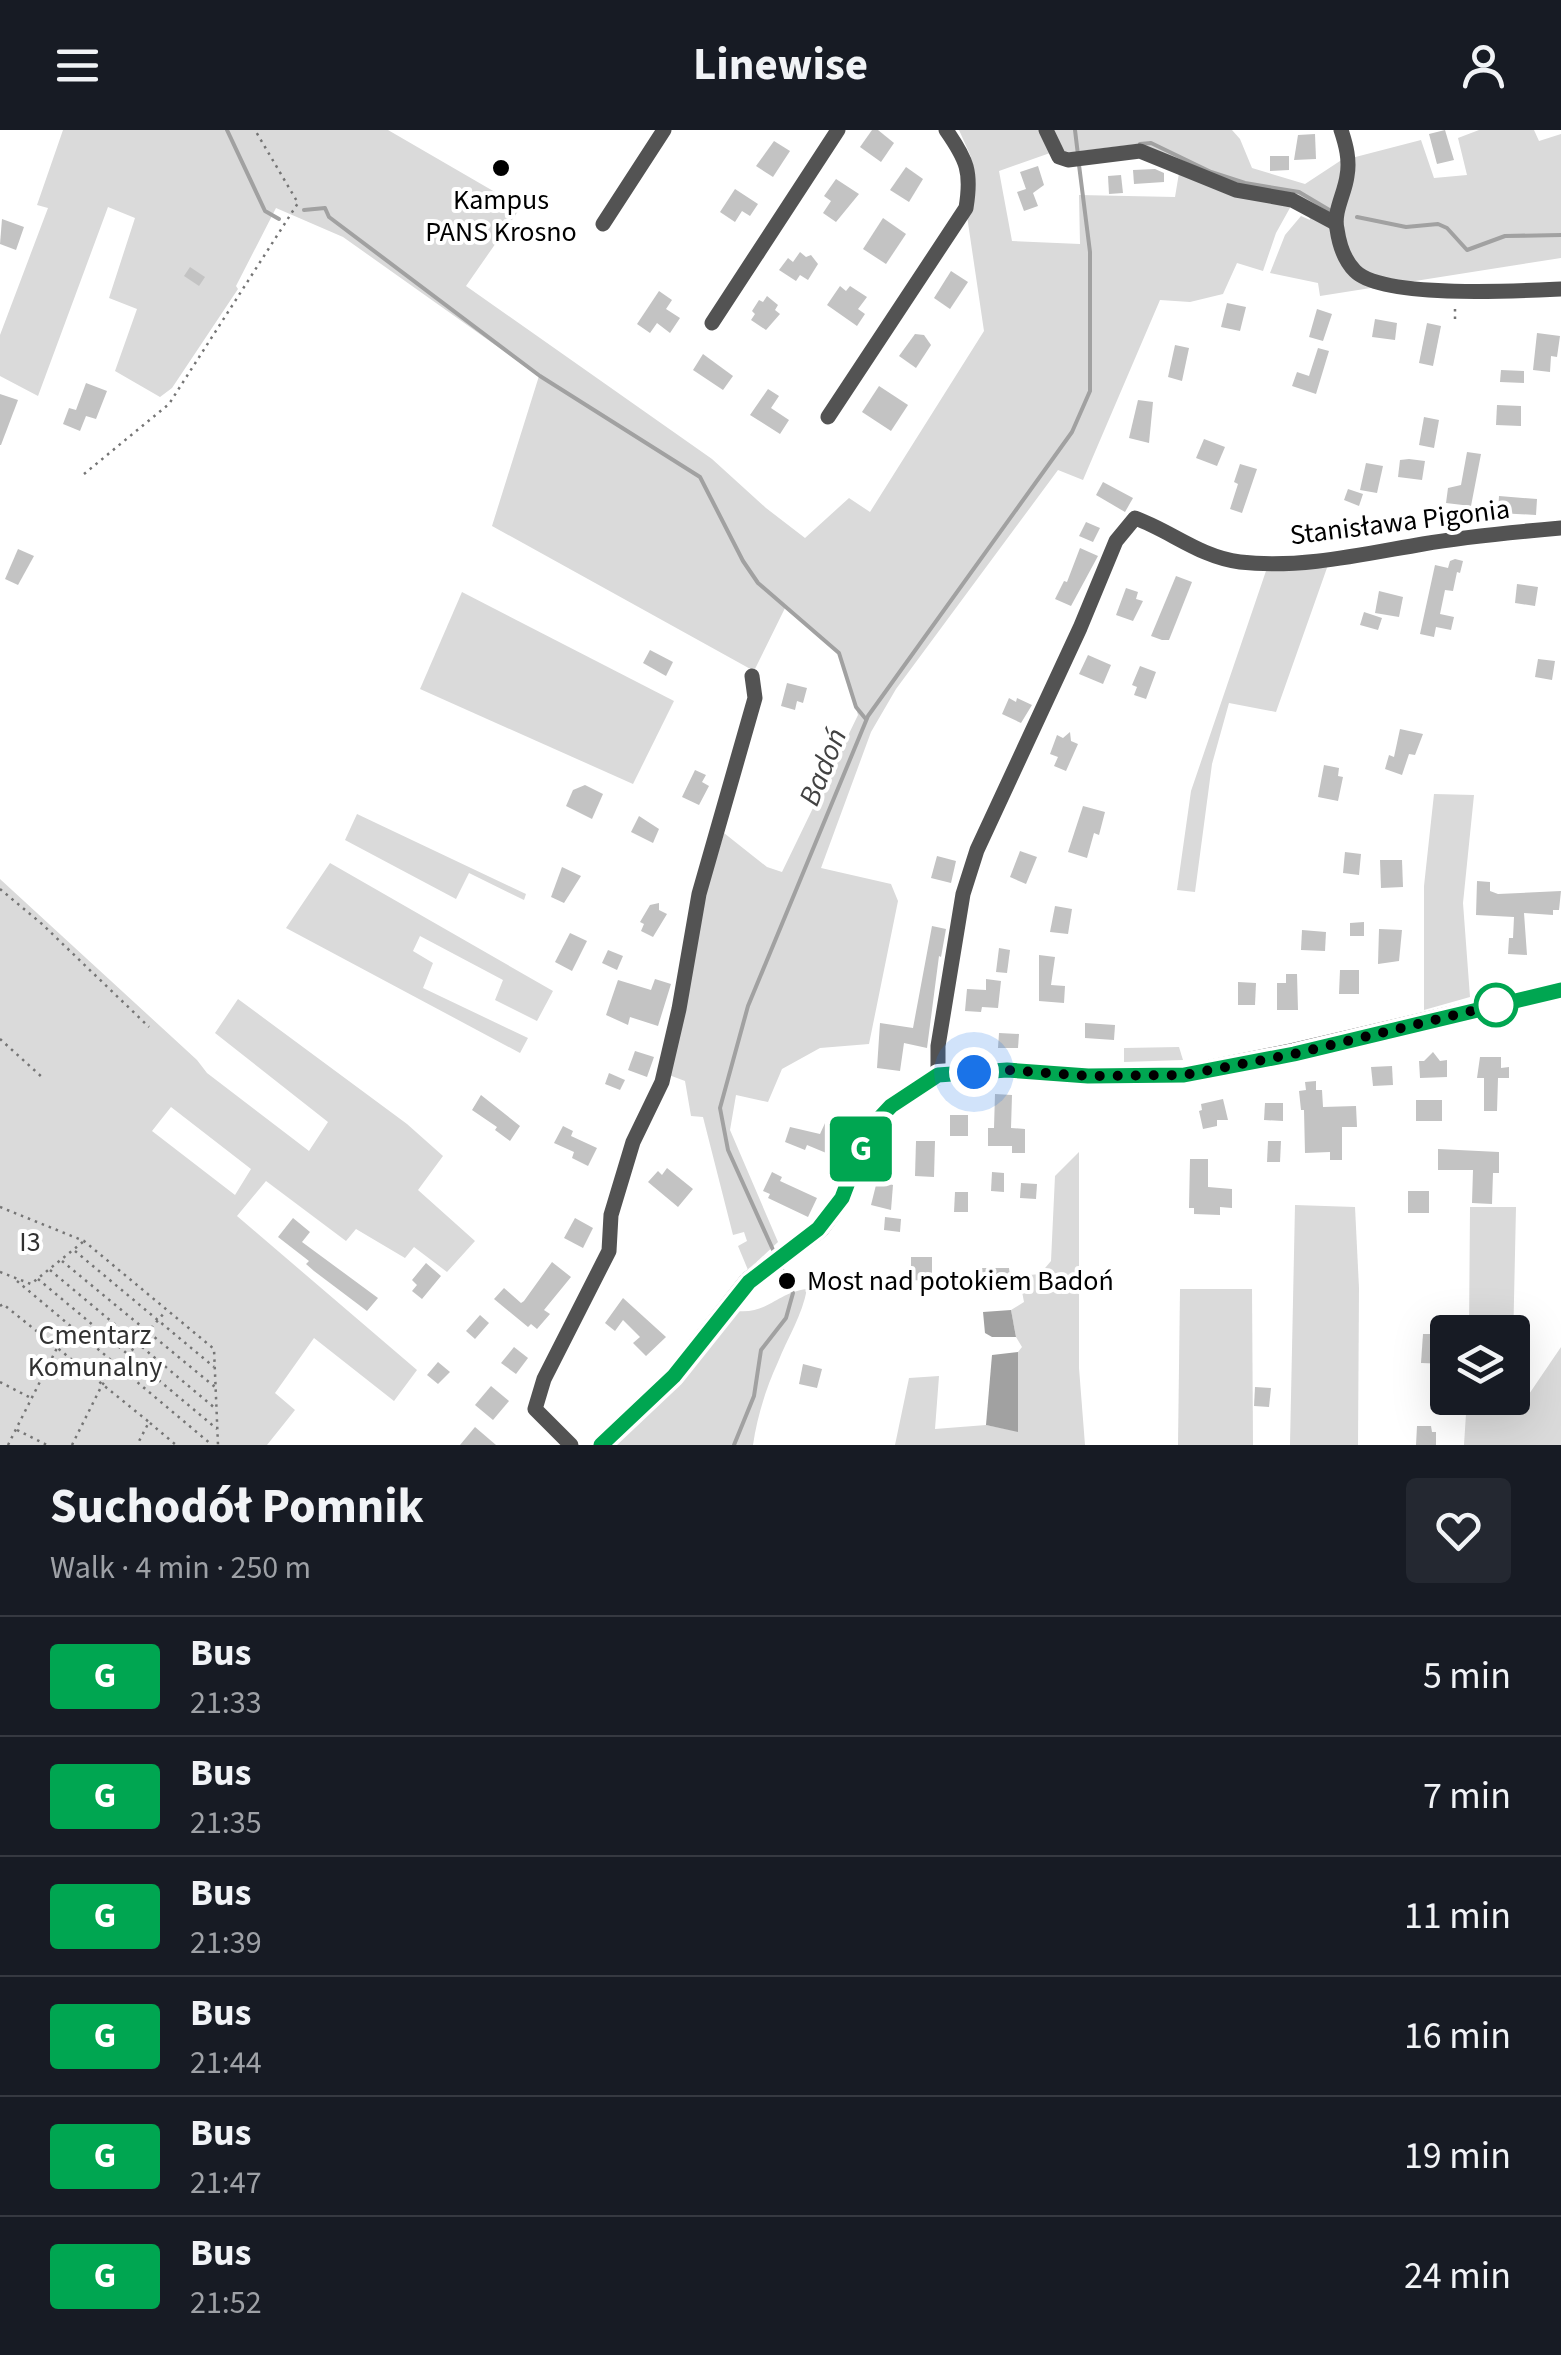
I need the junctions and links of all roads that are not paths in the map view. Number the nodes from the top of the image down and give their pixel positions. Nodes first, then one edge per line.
1 (664, 130) edge
2 (838, 130) edge
3 (946, 130) edge
4 (1046, 130) edge
5 (1341, 130) edge
6 (1335, 223) junction
7 (603, 224) dead end
8 (1561, 290) edge
9 (712, 323) dead end
10 (828, 417) dead end
11 (1561, 528) edge
12 (752, 676) dead end
13 (1561, 990) edge
14 (938, 1075) junction
15 (572, 1445) edge
16 (601, 1445) edge

1 - 7 street
2 - 9 street
3 - 10 street
4 - 6 street
5 - 6 street
6 - 8 street
11 - 14 street, Stanisława Pigonia
12 - 15 street
13 - 14 street
14 - 16 street

